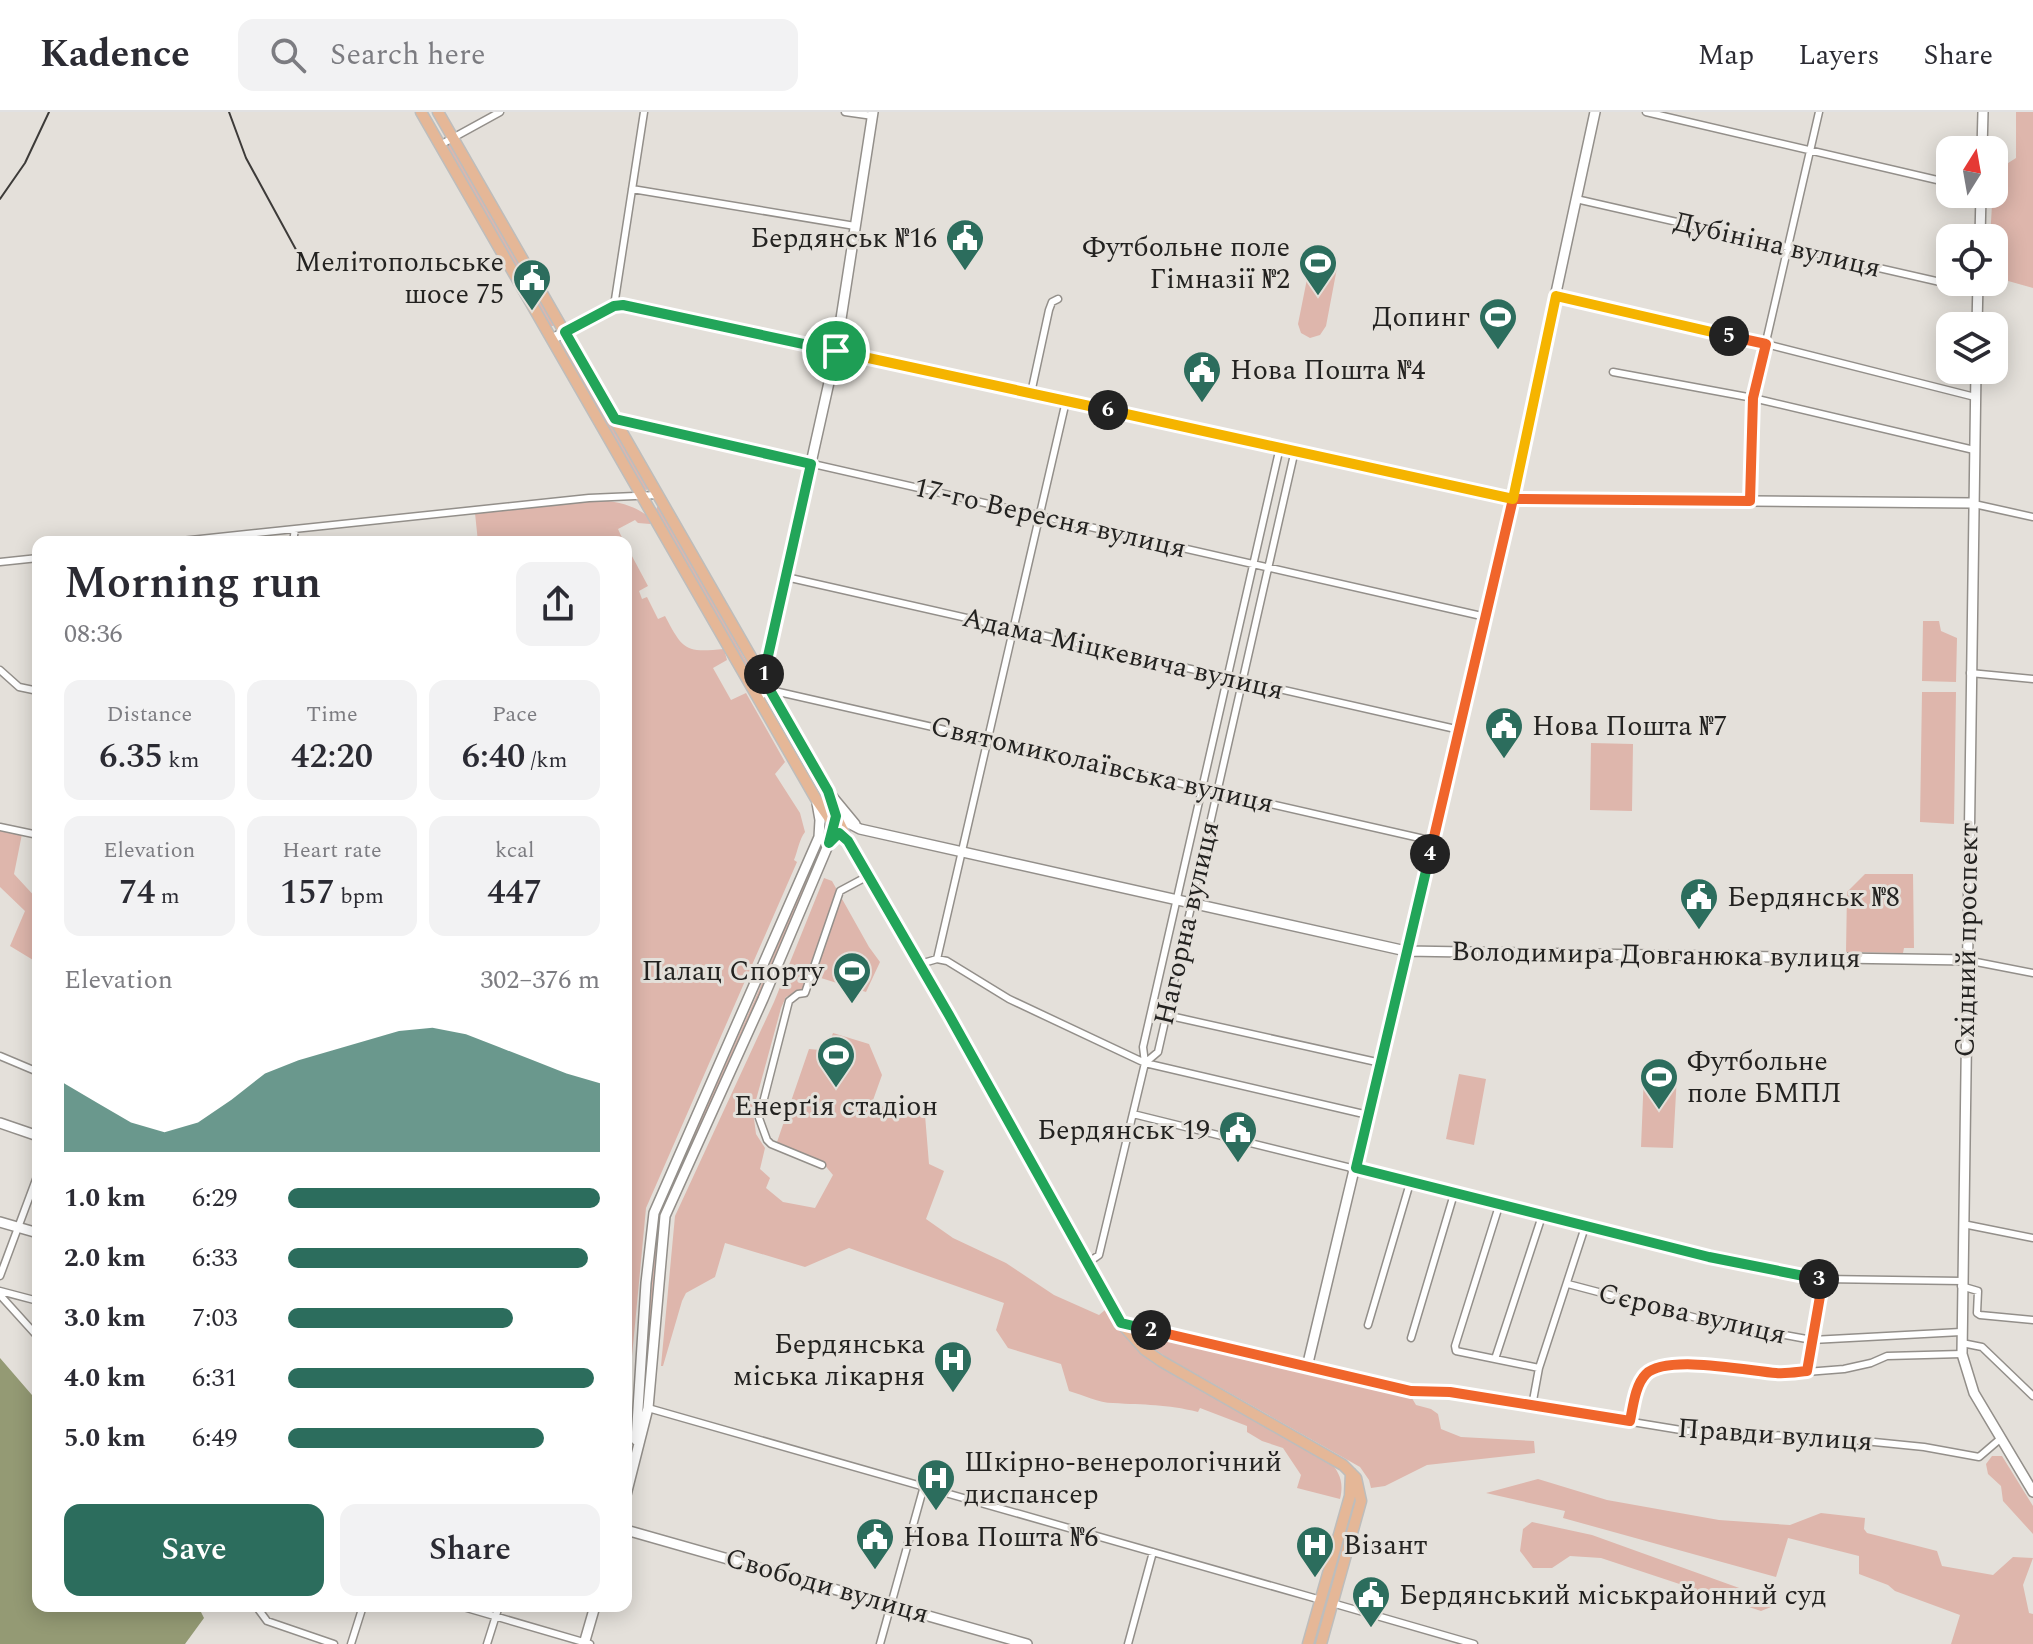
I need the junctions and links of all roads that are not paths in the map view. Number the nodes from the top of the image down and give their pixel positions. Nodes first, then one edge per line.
1 (421, 112) edge
2 (438, 112) edge
3 (500, 112) edge
4 (644, 112) edge
5 (845, 112) edge
6 (1595, 112) edge
7 (1646, 112) edge
8 (1819, 112) edge
9 (1983, 112) edge
10 (873, 114) edge
11 (1982, 136) edge
12 (453, 138) junction
13 (440, 145) junction
14 (1811, 150) junction
15 (1936, 180) edge
16 (632, 189) junction
17 (1576, 199) junction
18 (855, 226) junction
19 (1788, 248) junction
20 (1936, 281) edge
21 (1556, 296) junction
22 (1058, 299) dead end
23 (614, 306) junction
24 (565, 332) junction
25 (552, 339) junction
26 (1766, 344) junction
27 (836, 351) junction
28 (1613, 372) dead end
29 (1975, 384) edge
30 (1031, 393) junction
31 (1975, 397) junction
32 (1753, 398) junction
33 (1066, 401) junction
34 (615, 419) junction
35 (1280, 447) junction
36 (1295, 450) junction
37 (1974, 450) junction
38 (811, 464) junction
39 (659, 495) junction
40 (643, 496) junction
41 (1513, 499) junction
42 (1750, 501) junction
43 (1972, 503) junction
44 (1039, 515) junction
45 (2033, 517) edge
46 (295, 529) junction
47 (229, 536) edge
48 (294, 536) edge
49 (32, 559) edge
50 (0, 562) edge
51 (1253, 564) junction
52 (1268, 567) junction
53 (786, 577) junction
54 (1486, 617) junction
55 (1013, 629) junction
56 (770, 648) junction
57 (748, 651) junction
58 (1, 672) edge
59 (1970, 673) junction
60 (1227, 677) junction
61 (763, 678) junction
62 (2033, 679) edge
63 (1242, 681) junction
64 (752, 684) junction
65 (32, 690) edge
66 (770, 690) junction
67 (759, 697) junction
68 (1460, 730) junction
69 (989, 739) junction
70 (1201, 787) junction
71 (828, 791) junction
72 (1217, 791) junction
73 (816, 799) junction
74 (0, 827) edge
75 (840, 829) junction
76 (860, 829) junction
77 (32, 834) edge
78 (1433, 841) junction
79 (961, 852) junction
80 (868, 876) junction
81 (1175, 900) junction
82 (1191, 903) junction
83 (1406, 951) junction
84 (937, 959) junction
85 (1966, 960) junction
86 (920, 964) junction
87 (2033, 973) edge
88 (1166, 1015) junction
89 (0, 1056) edge
90 (1145, 1063) junction
91 (1381, 1063) junction
92 (32, 1069) edge
93 (1133, 1114) junction
94 (1369, 1115) junction
95 (0, 1123) edge
96 (32, 1134) edge
97 (822, 1165) dead end
98 (1356, 1168) junction
99 (1410, 1183) junction
100 (32, 1190) edge
101 (1454, 1194) junction
102 (1499, 1206) junction
103 (1542, 1216) junction
104 (0, 1222) edge
105 (1963, 1224) junction
106 (1585, 1227) junction
107 (18, 1228) junction
108 (32, 1232) edge
109 (2033, 1238) edge
110 (1089, 1262) junction
111 (0, 1276) edge
112 (1823, 1279) junction
113 (1568, 1284) junction
114 (1962, 1284) junction
115 (0, 1293) edge
116 (32, 1300) edge
117 (2033, 1320) edge
118 (1121, 1323) junction
119 (1368, 1325) dead end
120 (32, 1330) edge
121 (1961, 1332) junction
122 (1411, 1338) dead end
123 (1812, 1340) junction
124 (1962, 1348) junction
125 (1495, 1359) junction
126 (1307, 1367) junction
127 (1539, 1368) junction
128 (1807, 1371) junction
129 (2033, 1381) edge
130 (2030, 1393) edge
131 (632, 1403) edge
132 (643, 1406) junction
133 (1532, 1406) junction
134 (1630, 1421) junction
135 (2000, 1439) junction
136 (1350, 1471) junction
137 (632, 1475) edge
138 (2030, 1480) edge
139 (924, 1486) junction
140 (2033, 1492) edge
141 (632, 1532) edge
142 (1153, 1552) junction
143 (1321, 1600) junction
144 (1332, 1603) junction
145 (891, 1604) junction
146 (260, 1612) edge
147 (361, 1612) edge
148 (482, 1612) edge
149 (497, 1612) edge
150 (594, 1612) edge
151 (496, 1616) junction
152 (586, 1643) edge
153 (334, 1644) edge
154 (351, 1644) edge
155 (487, 1644) edge
156 (880, 1644) edge
157 (1027, 1644) edge
158 (1128, 1644) edge
159 (1308, 1644) edge
160 (1321, 1644) edge
161 (1474, 1644) edge

1 - 13 main road
2 - 12 main road
3 - 12 street
4 - 16 street
5 - 10 street
6 - 17 main road
7 - 14 street
8 - 14 street
9 - 11 main road
10 - 18 main road
12 - 13 street
12 - 24 main road
13 - 25 main road
14 - 15 street
14 - 19 street
16 - 18 street
16 - 23 street
17 - 19 street, Дубініна вулиця
17 - 21 main road
18 - 27 main road
19 - 20 street, Дубініна вулиця
19 - 26 street
21 - 26 street
21 - 41 main road
22 - 30 street
23 - 24 main road
23 - 27 main road
24 - 25 main road
24 - 34 main road
25 - 40 main road
26 - 31 street
26 - 32 street
27 - 30 main road
27 - 38 main road
28 - 32 street
29 - 31 main road, Східний проспект
30 - 33 main road
31 - 37 main road, Східний проспект
32 - 37 street
32 - 42 street
33 - 35 main road
33 - 44 street
34 - 38 street, 17-го Вересня вулиця
34 - 39 main road
35 - 36 main road
35 - 51 street, Нагорна вулиця
36 - 41 main road
36 - 52 street, Нагорна вулиця
37 - 43 main road, Східний проспект
38 - 44 street, 17-го Вересня вулиця
38 - 53 main road
39 - 40 street
39 - 57 main road
40 - 46 street
40 - 64 main road
41 - 42 main road
41 - 54 main road
42 - 43 main road
43 - 45 street
43 - 59 main road, Східний проспект
44 - 51 street, 17-го Вересня вулиця
44 - 55 street
46 - 47 street
46 - 48 street
49 - 50 street
51 - 52 street, 17-го Вересня вулиця
51 - 60 street, Нагорна вулиця
52 - 54 street, 17-го Вересня вулиця
52 - 63 street, Нагорна вулиця
53 - 55 street, Адама Міцкевича вулиця
53 - 56 main road
54 - 68 main road
55 - 60 street, Адама Міцкевича вулиця
55 - 69 street
56 - 57 main road
56 - 61 main road
57 - 61 main road
58 - 65 street
59 - 62 street
59 - 85 main road, Східний проспект
60 - 63 street, Адама Міцкевича вулиця
60 - 70 street, Нагорна вулиця
61 - 64 main road
61 - 66 main road
63 - 68 street, Адама Міцкевича вулиця
63 - 72 street, Нагорна вулиця
64 - 67 main road
66 - 67 street
66 - 69 street, Святомиколаївська вулиця
66 - 71 main road
67 - 73 main road
68 - 78 main road
69 - 70 street, Святомиколаївська вулиця
69 - 79 street
70 - 72 street, Святомиколаївська вулиця
70 - 81 street, Нагорна вулиця
71 - 75 main road
71 - 76 main road
72 - 78 street, Святомиколаївська вулиця
72 - 82 street, Нагорна вулиця
73 - 75 main road
73 - 132 main road
74 - 77 street
75 - 76 main road
75 - 76 main road
75 - 80 main road
75 - 132 main road
76 - 79 main road, Володимира Довганюка вулиця
78 - 83 main road
79 - 81 main road, Володимира Довганюка вулиця
79 - 84 street
80 - 86 main road
80 - 97 street
81 - 82 main road, Володимира Довганюка вулиця
81 - 90 street, Нагорна вулиця
82 - 83 main road, Володимира Довганюка вулиця
82 - 88 street, Нагорна вулиця
83 - 85 main road, Володимира Довганюка вулиця
83 - 91 main road
84 - 86 street
84 - 90 street
85 - 87 street, Володимира Довганюка вулиця
85 - 105 main road, Східний проспект
86 - 110 main road
88 - 90 street, Нагорна вулиця
88 - 91 street
89 - 92 street
90 - 93 street, Нагорна вулиця
90 - 94 street
91 - 94 main road
93 - 98 street
93 - 110 street, Нагорна вулиця
94 - 98 main road
95 - 96 main road
98 - 99 street
98 - 126 main road
99 - 101 street
99 - 119 street
100 - 107 street
101 - 102 street
101 - 122 street
102 - 103 street
102 - 125 street
103 - 106 street
103 - 125 street
104 - 107 main road
105 - 109 street
105 - 114 main road, Східний проспект
106 - 112 street
106 - 113 street
107 - 108 main road
107 - 111 street
110 - 118 main road
112 - 114 street
112 - 123 street
113 - 123 street, Сєрова вулиця
113 - 127 street
114 - 117 street
114 - 121 main road, Східний проспект
115 - 116 street
115 - 120 street
118 - 126 street, Правди вулиця
118 - 136 main road
121 - 123 street, Сєрова вулиця
121 - 124 main road, Східний проспект
123 - 128 street
124 - 128 street
124 - 130 street
124 - 135 main road, Східний проспект
125 - 127 street
126 - 133 street, Правди вулиця
127 - 133 street
128 - 134 street
129 - 130 street
131 - 132 main road
132 - 137 main road
132 - 139 street
133 - 134 street, Правди вулиця
134 - 135 street, Правди вулиця
135 - 138 main road, Східний проспект
136 - 143 main road
136 - 144 main road
138 - 140 main road, Східний проспект
139 - 142 street
139 - 145 street
141 - 145 main road, Свободи вулиця
142 - 143 street
142 - 158 street
143 - 144 street
143 - 159 main road
144 - 160 main road
144 - 161 street
145 - 156 street
145 - 157 main road, Свободи вулиця
146 - 153 street
147 - 154 street
148 - 151 street
149 - 151 street
150 - 152 main road
151 - 152 street
151 - 155 street

